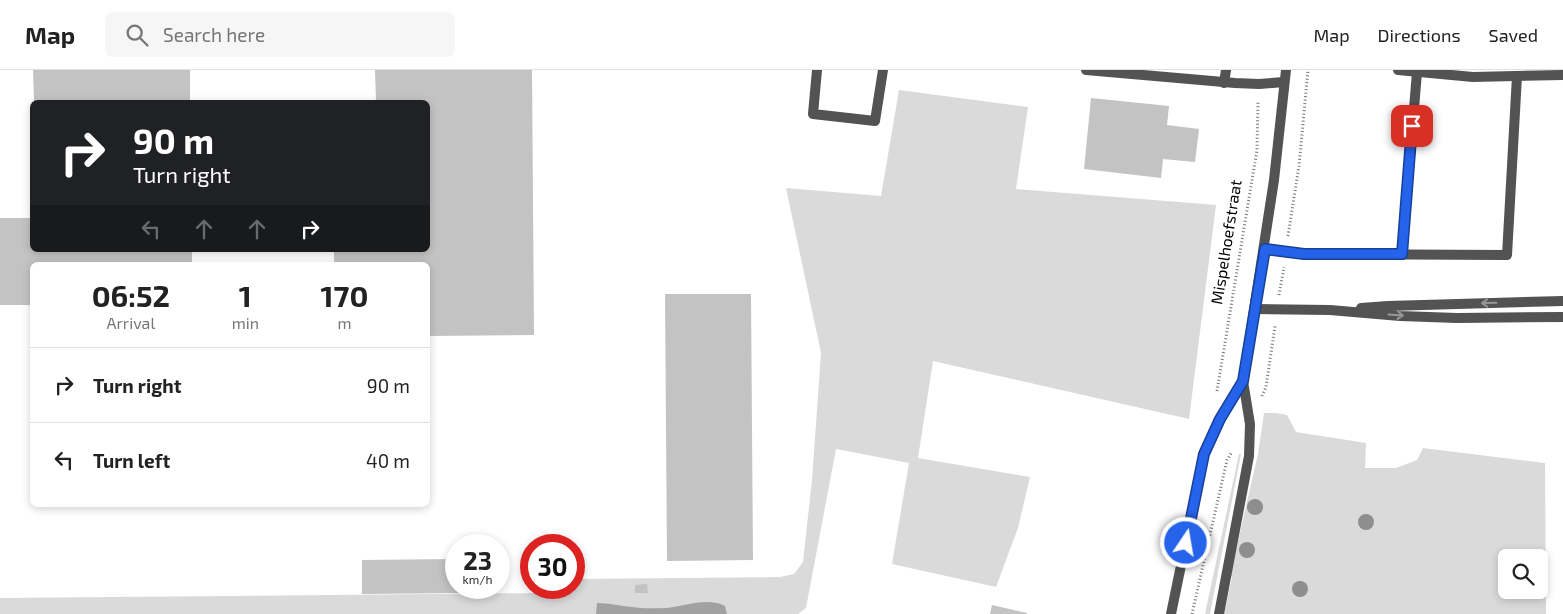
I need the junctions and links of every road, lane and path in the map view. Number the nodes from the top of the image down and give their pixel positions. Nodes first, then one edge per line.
1 (817, 70) edge
2 (883, 70) edge
3 (1086, 70) edge
4 (1226, 70) edge
5 (1286, 70) edge
6 (1398, 70) edge
7 (1417, 72) junction
8 (1563, 75) edge
9 (1516, 76) junction
10 (1224, 82) junction
11 (1284, 82) junction
12 (1259, 84) junction
13 (1265, 249) junction
14 (1402, 254) junction
15 (1563, 301) edge
16 (1256, 309) junction
17 (1330, 310) junction
18 (1563, 317) edge
19 (1243, 381) junction
20 (1220, 419) junction
21 (1227, 460) dead end
22 (1171, 614) edge
23 (1192, 614) edge
24 (1219, 614) edge

1 - 2 street
3 - 10 street
4 - 10 street
5 - 11 street
6 - 7 street
7 - 9 street
7 - 14 street
8 - 9 street
9 - 14 street
10 - 12 street
11 - 12 street
11 - 13 street
12 - 20 path, Mispelhoefstraat
13 - 14 street
13 - 16 street
15 -> 17 street
16 - 17 street
16 - 19 street
17 -> 18 street
19 - 20 street
19 - 24 street
20 - 22 street
21 - 23 path

